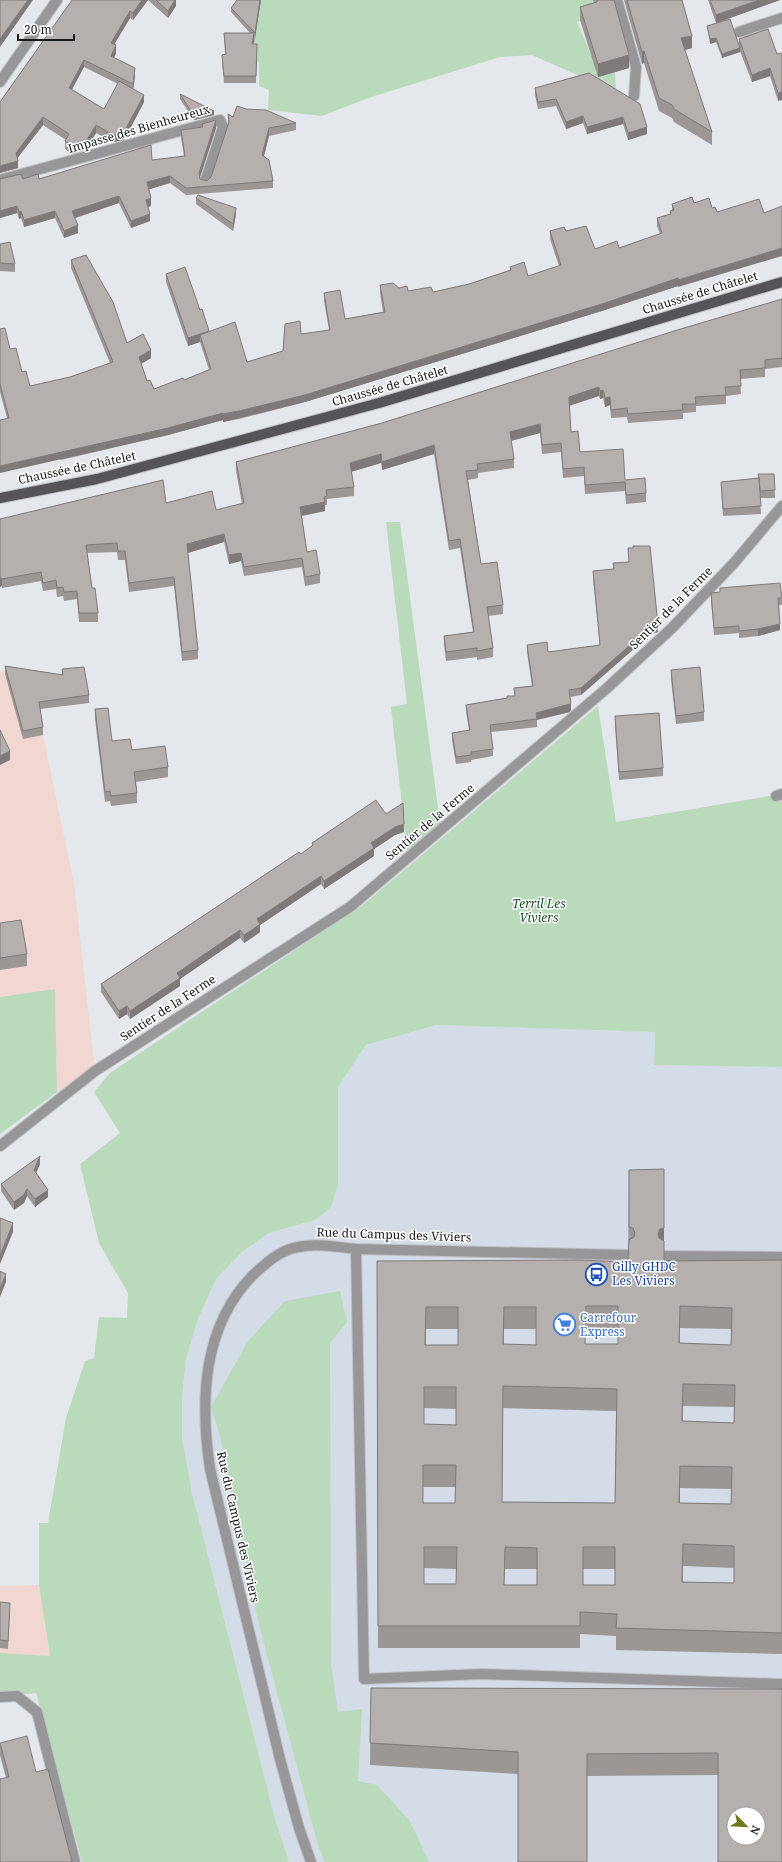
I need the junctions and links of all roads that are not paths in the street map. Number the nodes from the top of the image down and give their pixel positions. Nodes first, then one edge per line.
1 (57, 0) edge
2 (617, 0) edge
3 (782, 18) edge
4 (740, 32) dead end
5 (0, 82) edge
6 (634, 96) dead end
7 (0, 180) edge
8 (205, 182) edge
9 (782, 282) edge
10 (0, 498) edge
11 (782, 506) edge
12 (0, 1146) edge
13 (356, 1249) junction
14 (629, 1255) edge
15 (664, 1256) edge
16 (782, 1257) edge
17 (782, 1684) edge
18 (0, 1697) edge
19 (75, 1862) edge
20 (310, 1862) edge

1 - 5 street
2 - 6 street
3 - 4 street
7 - 8 street, Impasse des Bienheureux
9 - 10 main road, Chaussée de Châtelet
11 - 12 street, Sentier de la Ferme
13 - 14 street, Rue du Campus des Viviers
13 - 17 street
13 - 20 street, Rue du Campus des Viviers
15 - 16 street
18 - 19 street

